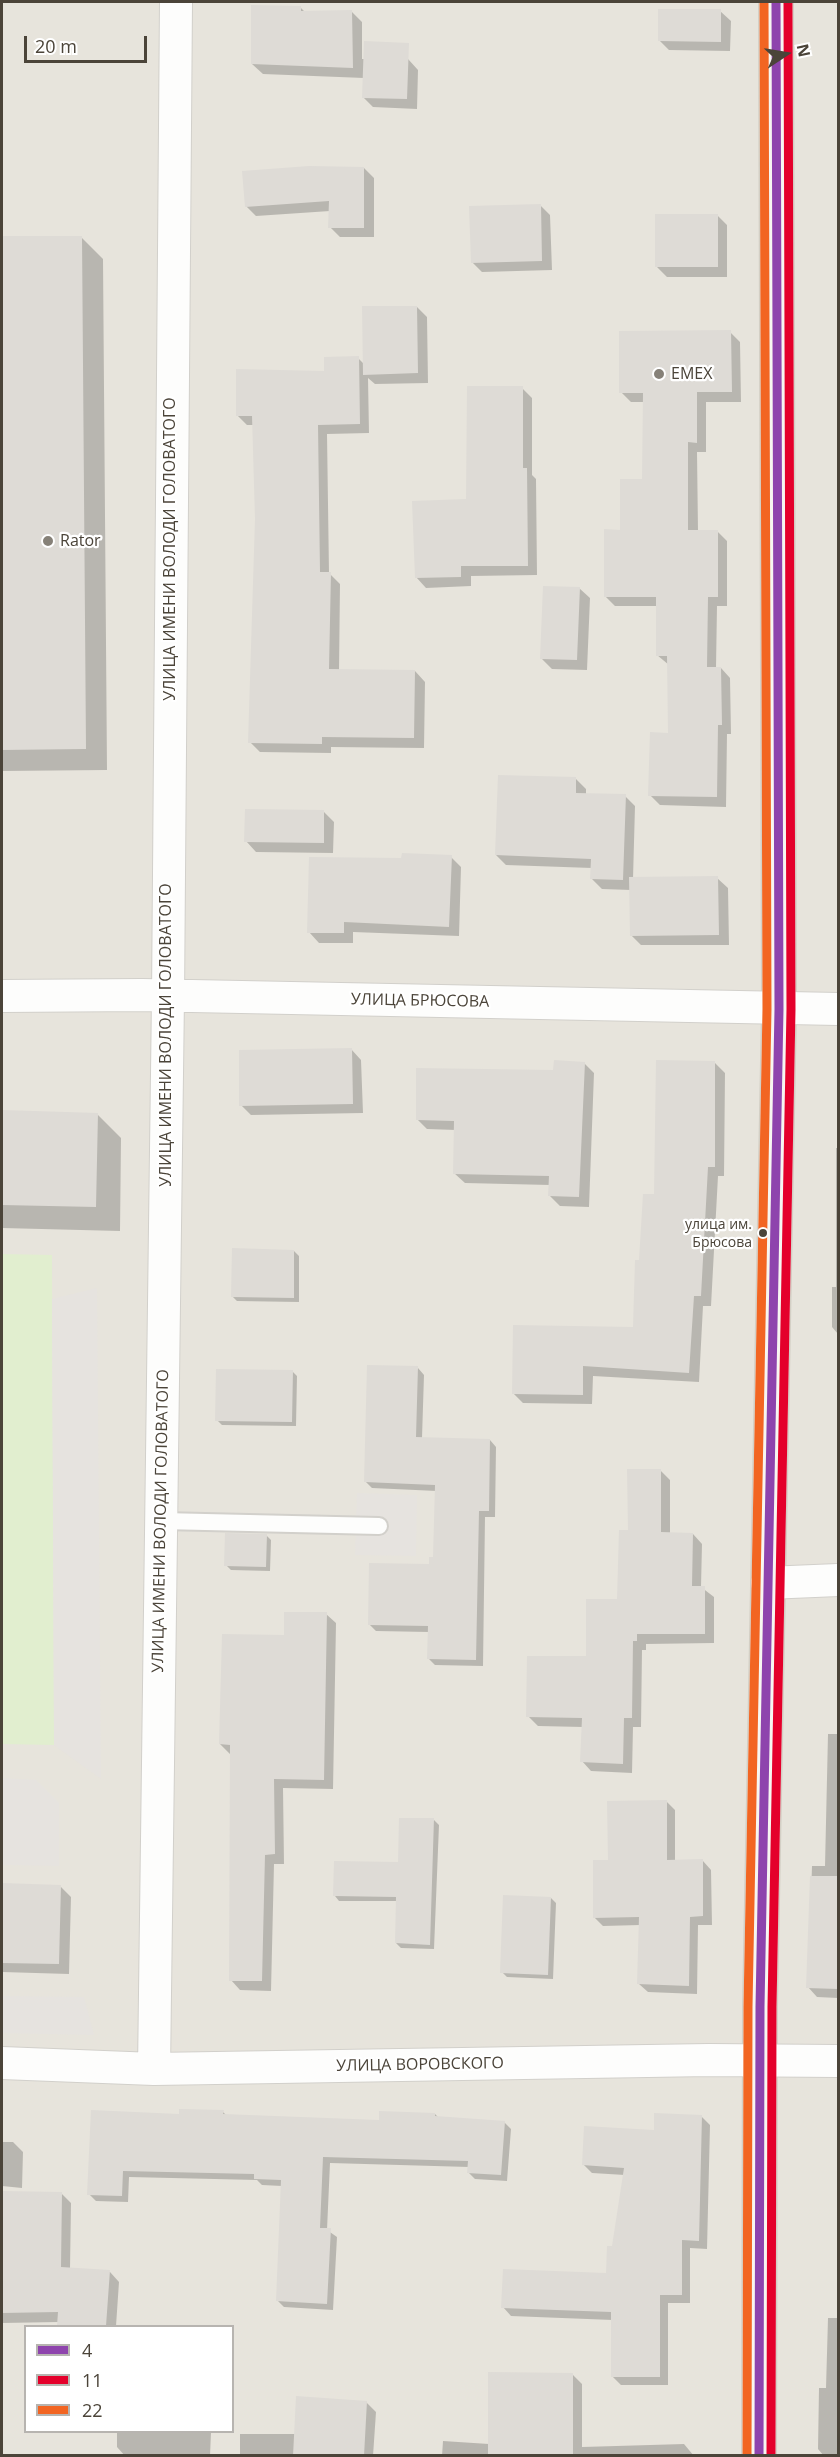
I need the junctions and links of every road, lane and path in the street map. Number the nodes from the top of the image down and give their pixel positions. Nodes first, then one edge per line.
1 (176, 2) edge
2 (776, 2) edge
3 (2, 996) edge
4 (168, 996) junction
5 (779, 1009) junction
6 (838, 1009) edge
7 (162, 1521) junction
8 (379, 1526) dead end
9 (838, 1580) edge
10 (766, 1583) junction
11 (760, 2061) junction
12 (838, 2061) edge
13 (2, 2063) edge
14 (154, 2069) junction
15 (759, 2456) edge

1 - 4 street, УЛИЦА ИМЕНИ ВОЛОДИ ГОЛОВАТОГО
2 - 5 main road
3 - 4 street, УЛИЦА БРЮСОВА
4 - 5 street, УЛИЦА БРЮСОВА
4 - 7 street, УЛИЦА ИМЕНИ ВОЛОДИ ГОЛОВАТОГО
5 - 6 street, УЛИЦА БРЮСОВА
5 - 10 main road
7 - 8 lane
7 - 14 street, УЛИЦА ИМЕНИ ВОЛОДИ ГОЛОВАТОГО
9 - 10 street
10 - 11 main road
11 - 12 street, УЛИЦА ВОРОВСКОГО
11 - 14 street, УЛИЦА ВОРОВСКОГО
11 - 15 main road
13 - 14 street, УЛИЦА ВОРОВСКОГО

